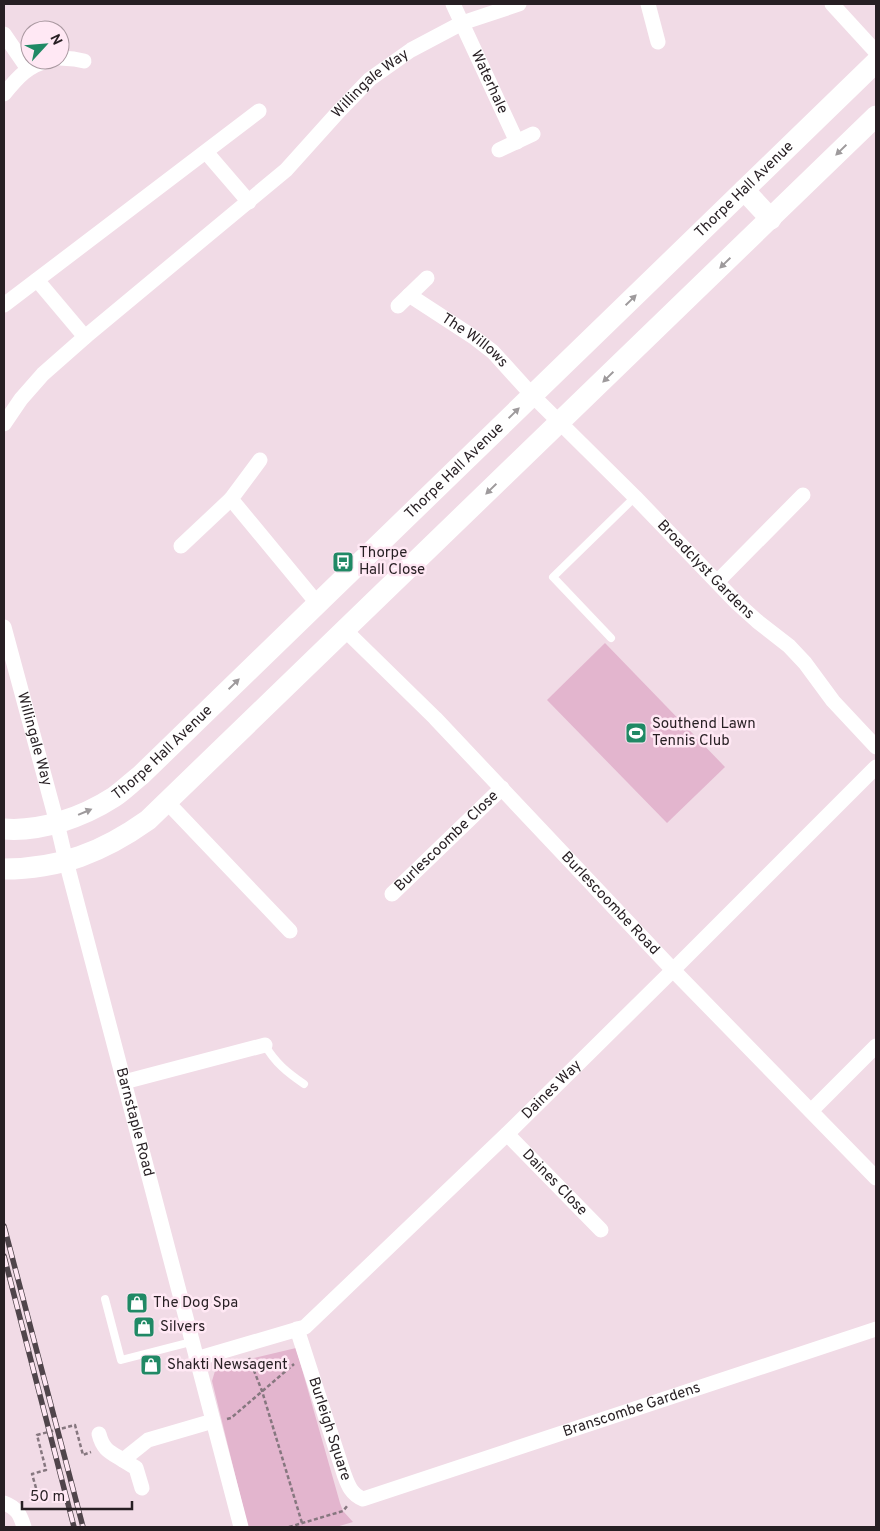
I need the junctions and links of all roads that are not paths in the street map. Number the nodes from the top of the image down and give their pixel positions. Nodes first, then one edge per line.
1 (453, 4) edge
2 (519, 4) edge
3 (648, 4) edge
4 (832, 4) edge
5 (462, 23) junction
6 (4, 34) edge
7 (658, 42) dead end
8 (876, 52) edge
9 (20, 57) edge
10 (70, 59) edge
11 (84, 61) dead end
12 (876, 62) edge
13 (27, 70) edge
14 (4, 94) edge
15 (259, 111) dead end
16 (876, 116) edge
17 (533, 134) dead end
18 (517, 142) junction
19 (499, 150) dead end
20 (206, 152) junction
21 (744, 190) junction
22 (249, 202) junction
23 (771, 219) junction
24 (427, 278) dead end
25 (37, 280) junction
26 (409, 295) junction
27 (4, 305) edge
28 (398, 306) dead end
29 (85, 337) junction
30 (532, 395) junction
31 (561, 423) junction
32 (4, 424) edge
33 (260, 460) dead end
34 (803, 494) dead end
35 (635, 497) junction
36 (231, 499) junction
37 (181, 546) dead end
38 (717, 582) junction
39 (317, 603) junction
40 (4, 627) edge
41 (345, 630) junction
42 (610, 638) dead end
43 (876, 746) edge
44 (876, 767) edge
45 (502, 788) junction
46 (167, 802) junction
47 (57, 823) junction
48 (4, 829) edge
49 (66, 861) junction
50 (4, 869) edge
51 (392, 894) dead end
52 (290, 931) dead end
53 (674, 970) junction
54 (265, 1045) joint
55 (876, 1046) edge
56 (124, 1082) junction
57 (304, 1084) dead end
58 (811, 1111) junction
59 (507, 1134) junction
60 (876, 1178) edge
61 (601, 1230) dead end
62 (105, 1299) dead end
63 (297, 1329) junction
64 (876, 1329) edge
65 (191, 1342) junction
66 (196, 1359) junction
67 (214, 1421) junction
68 (99, 1434) dead end
69 (123, 1460) junction
70 (142, 1488) dead end
71 (385, 1492) joint
72 (4, 1503) edge
73 (24, 1527) edge
74 (241, 1527) edge

1 - 5 street, Waterhale
2 - 5 street, Willingale Way
3 - 7 street
4 - 8 street
5 - 18 street, Waterhale
5 - 22 street, Willingale Way
6 - 9 street
10 - 11 street
12 - 21 street, Thorpe Hall Avenue
13 - 14 street
15 - 20 street
16 -> 23 street
17 - 18 street
18 - 19 street
20 - 22 street
20 - 25 street
21 - 23 street
30 -> 21 street, Thorpe Hall Avenue
22 - 29 street, Willingale Way
23 -> 31 street
24 - 26 street
25 - 27 street
25 - 29 street
26 - 28 street
26 - 30 street, The Willows
29 - 32 street, Willingale Way
30 - 31 street, Broadclyst Gardens
39 -> 30 street, Thorpe Hall Avenue
31 - 35 street, Broadclyst Gardens
31 -> 41 street
33 - 36 street
34 - 38 street
35 - 38 street, Broadclyst Gardens
35 - 42 lane
36 - 37 street
36 - 39 street
38 - 43 street, Broadclyst Gardens
47 -> 39 street, Thorpe Hall Avenue
40 - 47 street, Willingale Way
41 - 45 street, Burlescoombe Road
41 - 46 street
44 - 53 street, Daines Way
45 - 51 street, Burlescoombe Close
45 - 53 street, Burlescoombe Road
46 - 49 street
46 - 52 street
47 - 48 street, Thorpe Hall Avenue
47 - 49 street, Barnstaple Road
49 - 50 street
49 - 56 street, Barnstaple Road
53 - 58 street, Burlescoombe Road
53 - 59 street, Daines Way
54 - 56 street
54 - 57 lane
55 - 58 street
56 - 65 street, Barnstaple Road
58 - 60 street, Burlescoombe Road
59 - 61 street, Daines Close
59 - 63 street, Daines Way
62 - 65 lane
63 - 66 street, Daines Way
63 - 71 street, Burleigh Square
64 - 71 street, Branscombe Gardens
65 - 66 street, Barnstaple Road
66 - 67 street, Barnstaple Road
67 - 69 street
67 - 74 street, Barnstaple Road
68 - 69 street
69 - 70 street
72 - 73 street

